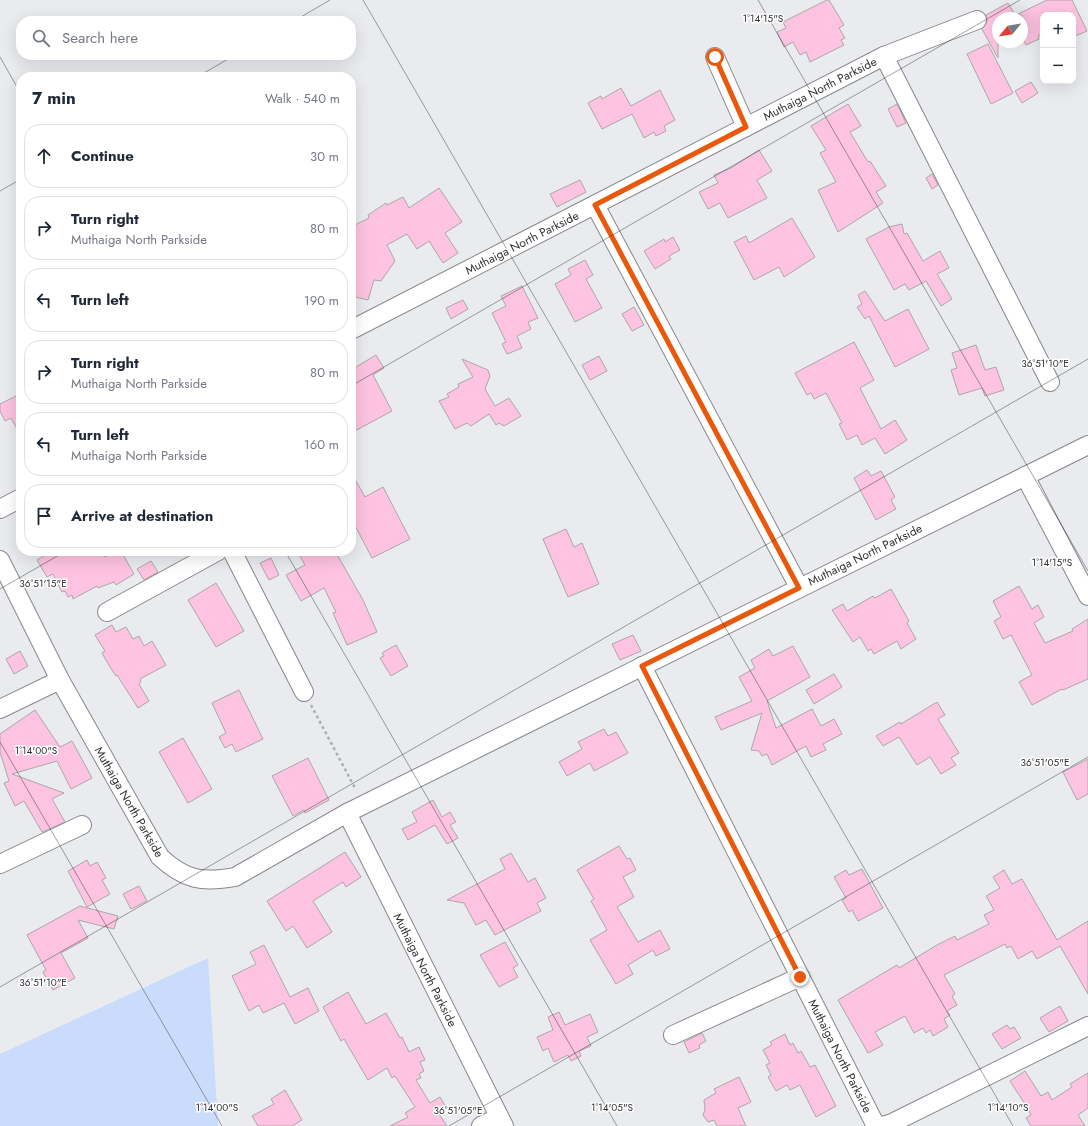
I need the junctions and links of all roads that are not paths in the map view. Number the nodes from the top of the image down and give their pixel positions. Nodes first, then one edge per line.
1 (977, 20) dead end
2 (884, 56) junction
3 (715, 57) dead end
4 (746, 127) junction
5 (595, 205) junction
6 (356, 327) edge
7 (1050, 382) dead end
8 (1088, 445) edge
9 (1025, 476) junction
10 (16, 501) edge
11 (0, 509) edge
12 (209, 556) edge
13 (235, 556) edge
14 (0, 560) edge
15 (799, 588) junction
16 (1088, 596) edge
17 (107, 612) dead end
18 (642, 666) junction
19 (60, 680) junction
20 (304, 692) road end
21 (0, 709) edge
22 (347, 813) junction
23 (82, 825) dead end
24 (0, 864) edge
25 (800, 977) junction
26 (1088, 1026) edge
27 (673, 1035) dead end
28 (502, 1122) edge
29 (880, 1125) edge
30 (482, 1126) edge

1 - 2 street, Muthaiga North Parkside
2 - 4 street, Muthaiga North Parkside
2 - 7 street
3 - 4 street
4 - 5 street, Muthaiga North Parkside
5 - 6 street, Muthaiga North Parkside
5 - 15 street
8 - 9 street, Muthaiga North Parkside
9 - 15 street, Muthaiga North Parkside
9 - 16 street
10 - 11 street
12 - 17 street
13 - 20 street
14 - 19 street, Muthaiga North Parkside
15 - 18 street, Muthaiga North Parkside
18 - 22 street, Muthaiga North Parkside
18 - 25 street, Muthaiga North Parkside
19 - 21 street
19 - 22 street, Muthaiga North Parkside
22 - 28 street, Muthaiga North Parkside
23 - 24 street
25 - 27 street
25 - 29 street, Muthaiga North Parkside
26 - 29 street
28 - 30 street

